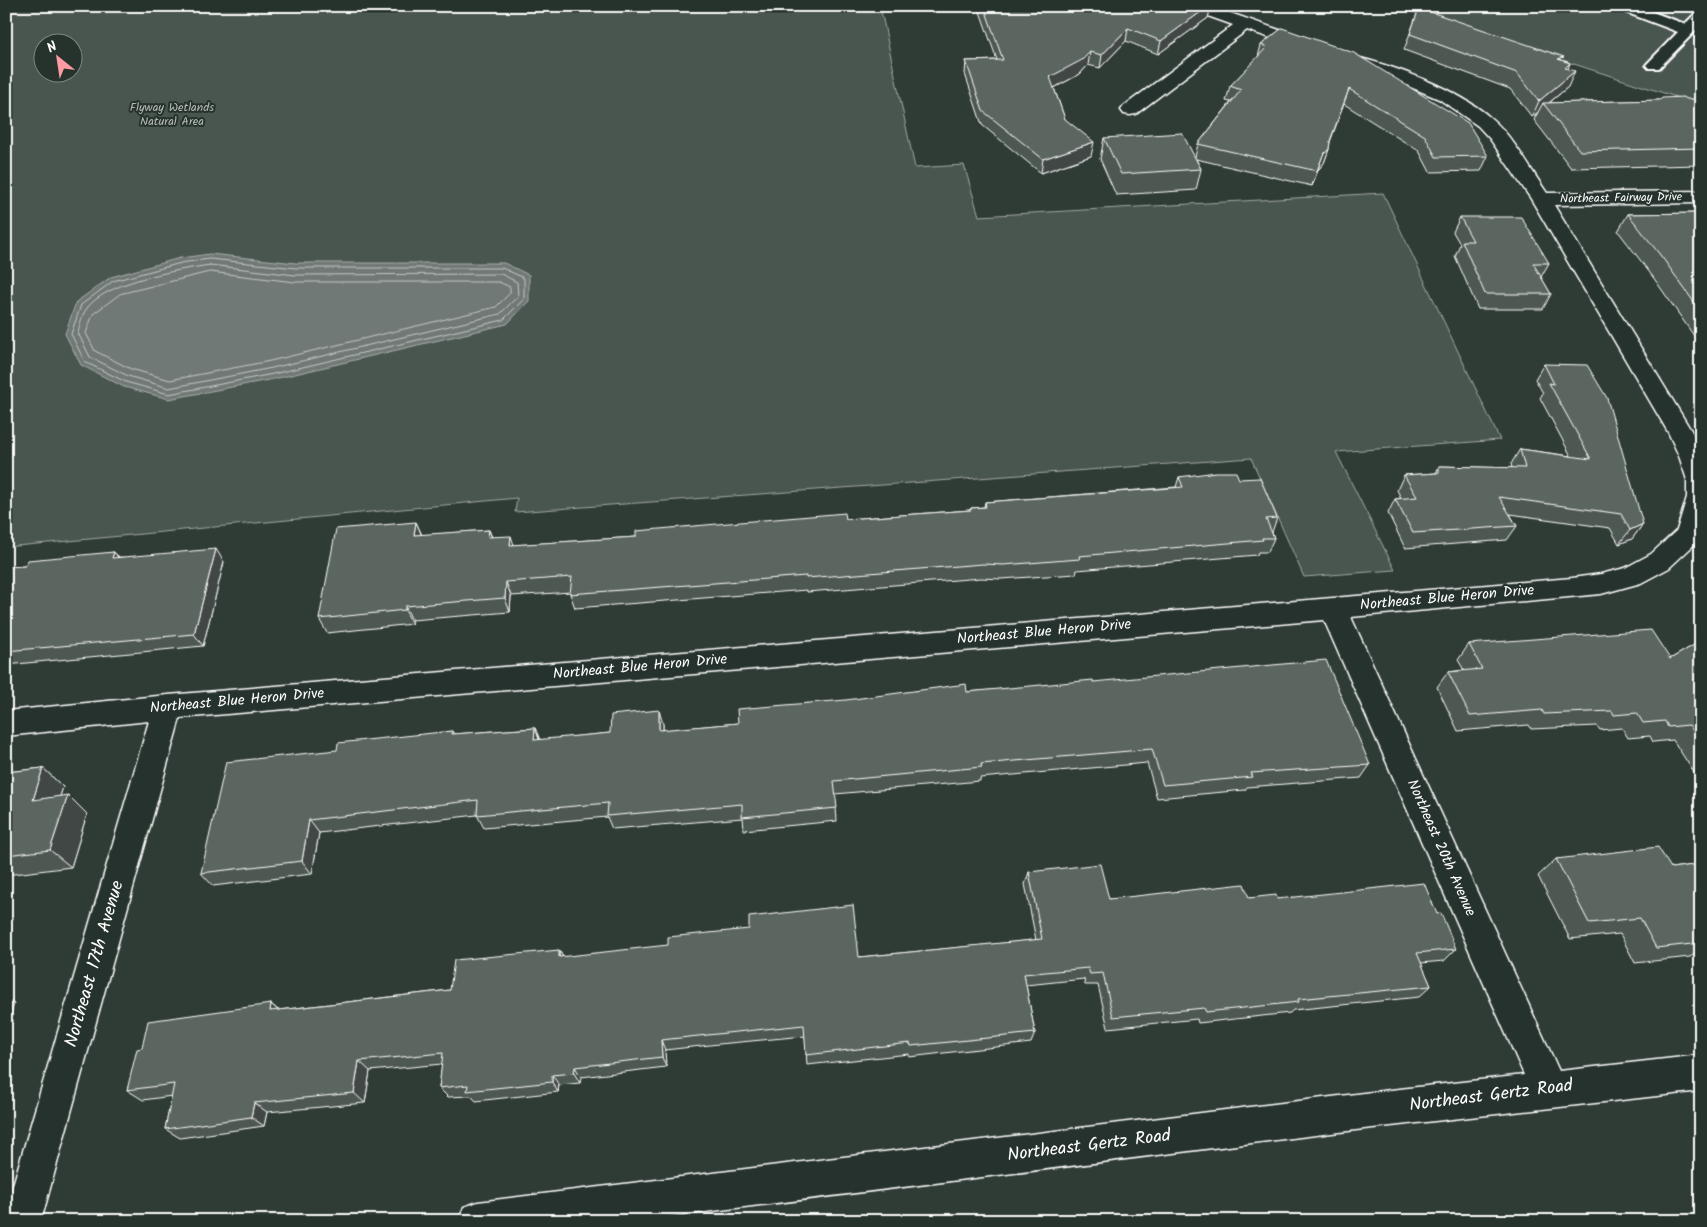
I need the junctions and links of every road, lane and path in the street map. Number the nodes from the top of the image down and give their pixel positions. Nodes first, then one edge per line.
1 (1194, 6) edge
2 (1622, 6) edge
3 (1694, 6) edge
4 (1701, 15) edge
5 (1246, 24) junction
6 (1687, 30) junction
7 (1654, 65) dead end
8 (1130, 110) dead end
9 (1701, 198) edge
10 (1542, 199) junction
11 (1332, 608) junction
12 (168, 707) junction
13 (6, 724) edge
14 (1701, 1073) edge
15 (1549, 1089) junction
16 (484, 1220) edge
17 (22, 1221) edge

1 - 5 street, Northeast Blue Heron Drive
2 - 6 lane
3 - 4 lane
4 - 6 lane
5 - 8 street
5 - 10 street, Northeast Blue Heron Drive
6 - 7 lane
9 - 10 street, Northeast Fairway Drive
10 - 11 street, Northeast Blue Heron Drive
11 - 12 street, Northeast Blue Heron Drive
11 - 15 street, Northeast 20th Avenue
12 - 13 street, Northeast Blue Heron Drive
12 - 17 street, Northeast 17th Avenue
14 - 15 street, Northeast Gertz Road
15 - 16 street, Northeast Gertz Road

